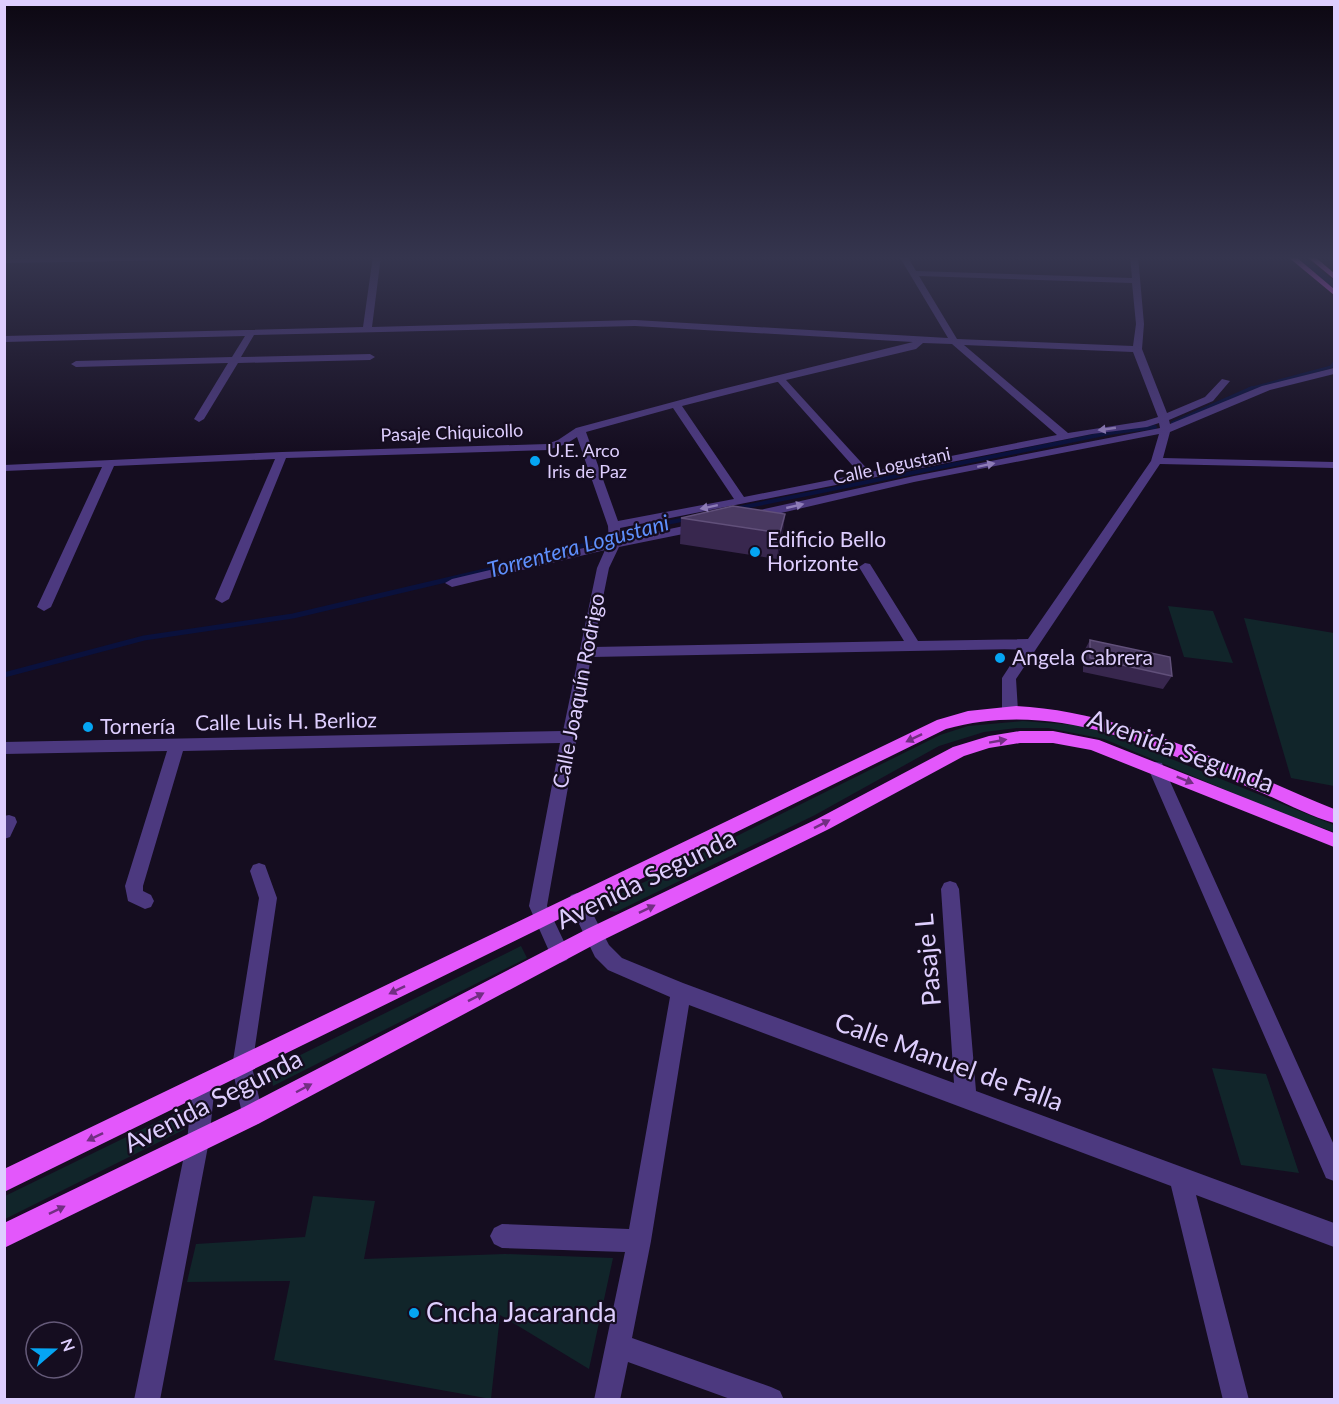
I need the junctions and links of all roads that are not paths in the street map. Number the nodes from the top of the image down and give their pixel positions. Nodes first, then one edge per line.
1 (368, 322) edge
2 (942, 322) edge
3 (1140, 322) edge
4 (367, 330) junction
5 (252, 332) junction
6 (4, 339) edge
7 (918, 340) junction
8 (954, 341) junction
9 (1137, 348) junction
10 (370, 357) dead end
11 (234, 360) junction
12 (76, 364) dead end
13 (1335, 371) edge
14 (781, 380) junction
15 (1225, 381) dead end
16 (677, 406) junction
17 (198, 419) dead end
18 (1165, 424) junction
19 (580, 430) junction
20 (1065, 436) junction
21 (282, 455) junction
22 (1157, 461) junction
23 (109, 464) junction
24 (1335, 465) edge
25 (4, 468) edge
26 (867, 475) junction
27 (741, 500) junction
28 (741, 518) edge
29 (707, 525) edge
30 (615, 536) junction
31 (865, 567) dead end
32 (452, 583) dead end
33 (222, 599) dead end
34 (44, 607) dead end
35 (1032, 644) junction
36 (915, 647) junction
37 (585, 652) junction
38 (1010, 711) junction
39 (569, 737) junction
40 (176, 746) junction
41 (4, 748) edge
42 (1156, 768) junction
43 (1335, 816) edge
44 (1335, 840) edge
45 (259, 871) dead end
46 (950, 889) dead end
47 (145, 901) dead end
48 (577, 901) junction
49 (544, 919) junction
50 (594, 935) junction
51 (560, 954) junction
52 (681, 992) junction
53 (242, 1066) junction
54 (204, 1084) junction
55 (966, 1098) junction
56 (252, 1115) junction
57 (198, 1140) junction
58 (1335, 1170) edge
59 (1180, 1176) junction
60 (4, 1181) edge
61 (1335, 1235) edge
62 (4, 1236) edge
63 (502, 1236) dead end
64 (639, 1241) junction
65 (619, 1346) junction
66 (147, 1400) edge
67 (607, 1400) edge
68 (771, 1400) edge
69 (1236, 1400) edge

1 - 4 street
2 - 8 street
3 - 9 street
4 - 5 street
4 - 7 street
5 - 6 street
5 - 11 street
7 - 8 street
7 - 14 street, Pasaje Chiquicollo
8 - 9 street
8 - 20 street
9 - 18 street
10 - 11 street
11 - 12 street
11 - 17 street
13 - 18 street, Calle Logustani
14 - 16 street, Pasaje Chiquicollo
14 - 26 street
15 - 18 street, Calle Logustani
16 - 19 street, Pasaje Chiquicollo
16 - 27 street
18 -> 20 street, Calle Logustani
18 - 22 street
28 -> 18 street, Calle Logustani
19 - 21 street, Pasaje Chiquicollo
19 - 30 street
20 - 26 street, Calle Logustani
21 - 23 street, Pasaje Chiquicollo
21 - 33 street
22 - 24 street
22 - 35 street
23 - 25 street, Pasaje Chiquicollo
23 - 34 street
26 - 27 street, Calle Logustani
27 -> 30 street, Calle Logustani
29 - 30 street, Calle Logustani
30 - 32 street, Calle Logustani
30 - 37 street, Calle Joaquín Rodrigo
31 - 36 street
35 - 36 street
35 - 38 street
36 - 37 street
37 - 39 street, Calle Joaquín Rodrigo
38 - 43 main road, Avenida Segunda
38 -> 48 main road, Avenida Segunda
39 - 40 street, Calle Luis H. Berlioz
39 - 49 street, Calle Joaquín Rodrigo
40 - 41 street, Calle Luis H. Berlioz
40 - 47 street
42 -> 44 main road, Avenida Segunda
50 -> 42 main road, Avenida Segunda
42 - 58 street
45 - 53 street
46 - 55 street, Pasaje L
48 - 49 main road, Avenida Segunda
48 - 50 street, Calle Manuel de Falla
49 - 51 street, Calle Joaquín Rodrigo
49 -> 53 main road, Avenida Segunda
50 - 51 main road, Avenida Segunda
50 - 52 street, Calle Manuel de Falla
56 -> 51 main road, Avenida Segunda
52 - 55 street, Calle Manuel de Falla
52 - 64 street
53 - 54 main road, Avenida Segunda
53 - 56 street
54 - 57 street
54 -> 60 main road, Avenida Segunda
55 - 59 street, Calle Manuel de Falla
56 - 57 main road, Avenida Segunda
62 -> 57 main road, Avenida Segunda
57 - 66 street
59 - 61 street, Calle Manuel de Falla
59 - 69 street
63 - 64 street
64 - 65 street
65 - 67 street
65 - 68 street

